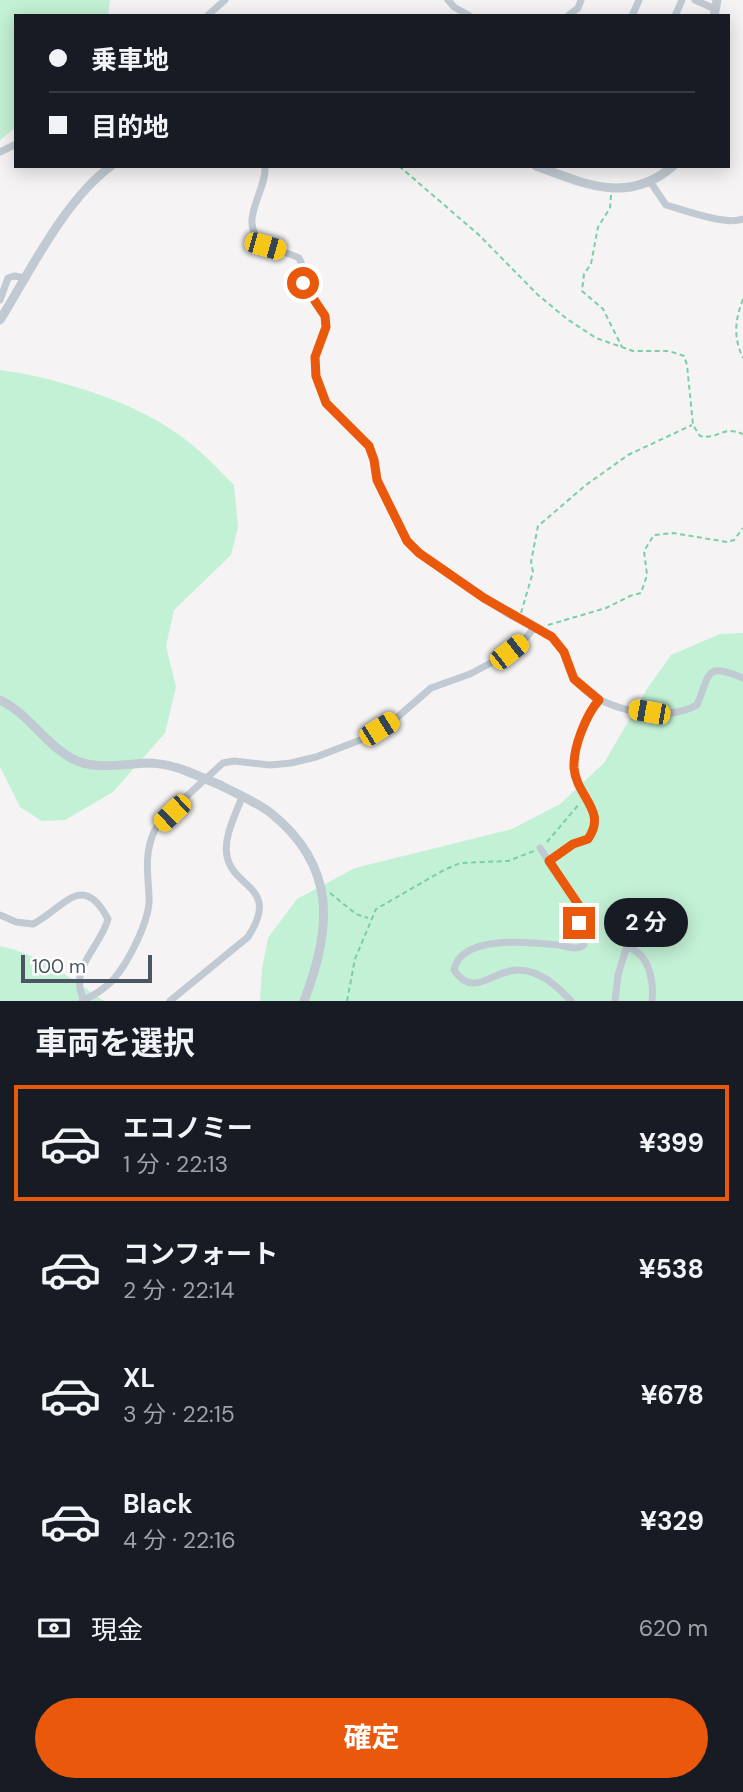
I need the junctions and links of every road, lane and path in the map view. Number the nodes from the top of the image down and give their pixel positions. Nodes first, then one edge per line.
1 (225, 0) edge
2 (448, 0) edge
3 (581, 0) edge
4 (695, 0) edge
5 (715, 8) edge
6 (209, 14) edge
7 (466, 14) edge
8 (570, 14) edge
9 (109, 168) edge
10 (265, 168) edge
11 (401, 168) edge
12 (542, 168) edge
13 (670, 168) edge
14 (651, 183) junction
15 (612, 189) junction
16 (743, 219) edge
17 (26, 278) junction
18 (743, 299) edge
19 (0, 300) edge
20 (0, 320) edge
21 (623, 348) junction
22 (743, 358) edge
23 (693, 425) junction
24 (743, 434) edge
25 (743, 528) edge
26 (519, 620) junction
27 (536, 629) junction
28 (743, 677) edge
29 (0, 700) edge
30 (599, 700) junction
31 (242, 797) junction
32 (585, 797) junction
33 (540, 848) junction
34 (549, 861) junction
35 (323, 889) junction
36 (0, 915) edge
37 (370, 919) junction
38 (84, 1001) edge
39 (170, 1001) edge
40 (304, 1001) edge
41 (347, 1001) edge
42 (571, 1001) edge
43 (615, 1001) edge
44 (652, 1001) edge

1 - 6 street
2 - 7 street
3 - 8 street
4 - 5 street
9 - 17 street
10 - 26 street
11 - 21 path
12 - 15 street
13 - 14 street
14 - 15 street
14 - 16 street
15 - 21 path
17 - 19 street
17 - 20 street
18 - 22 path
21 - 23 path
23 - 24 path
23 - 26 path
25 - 27 path
26 - 27 street
27 - 30 street
27 - 38 street
28 - 30 street
29 - 31 street, bridge
30 - 32 street
31 - 35 street
31 - 39 street
32 - 33 path
32 - 34 street
33 - 34 street
33 - 37 path
34 - 42 street
35 - 37 path
35 - 40 street
36 - 38 street
37 - 41 path
43 - 44 street

